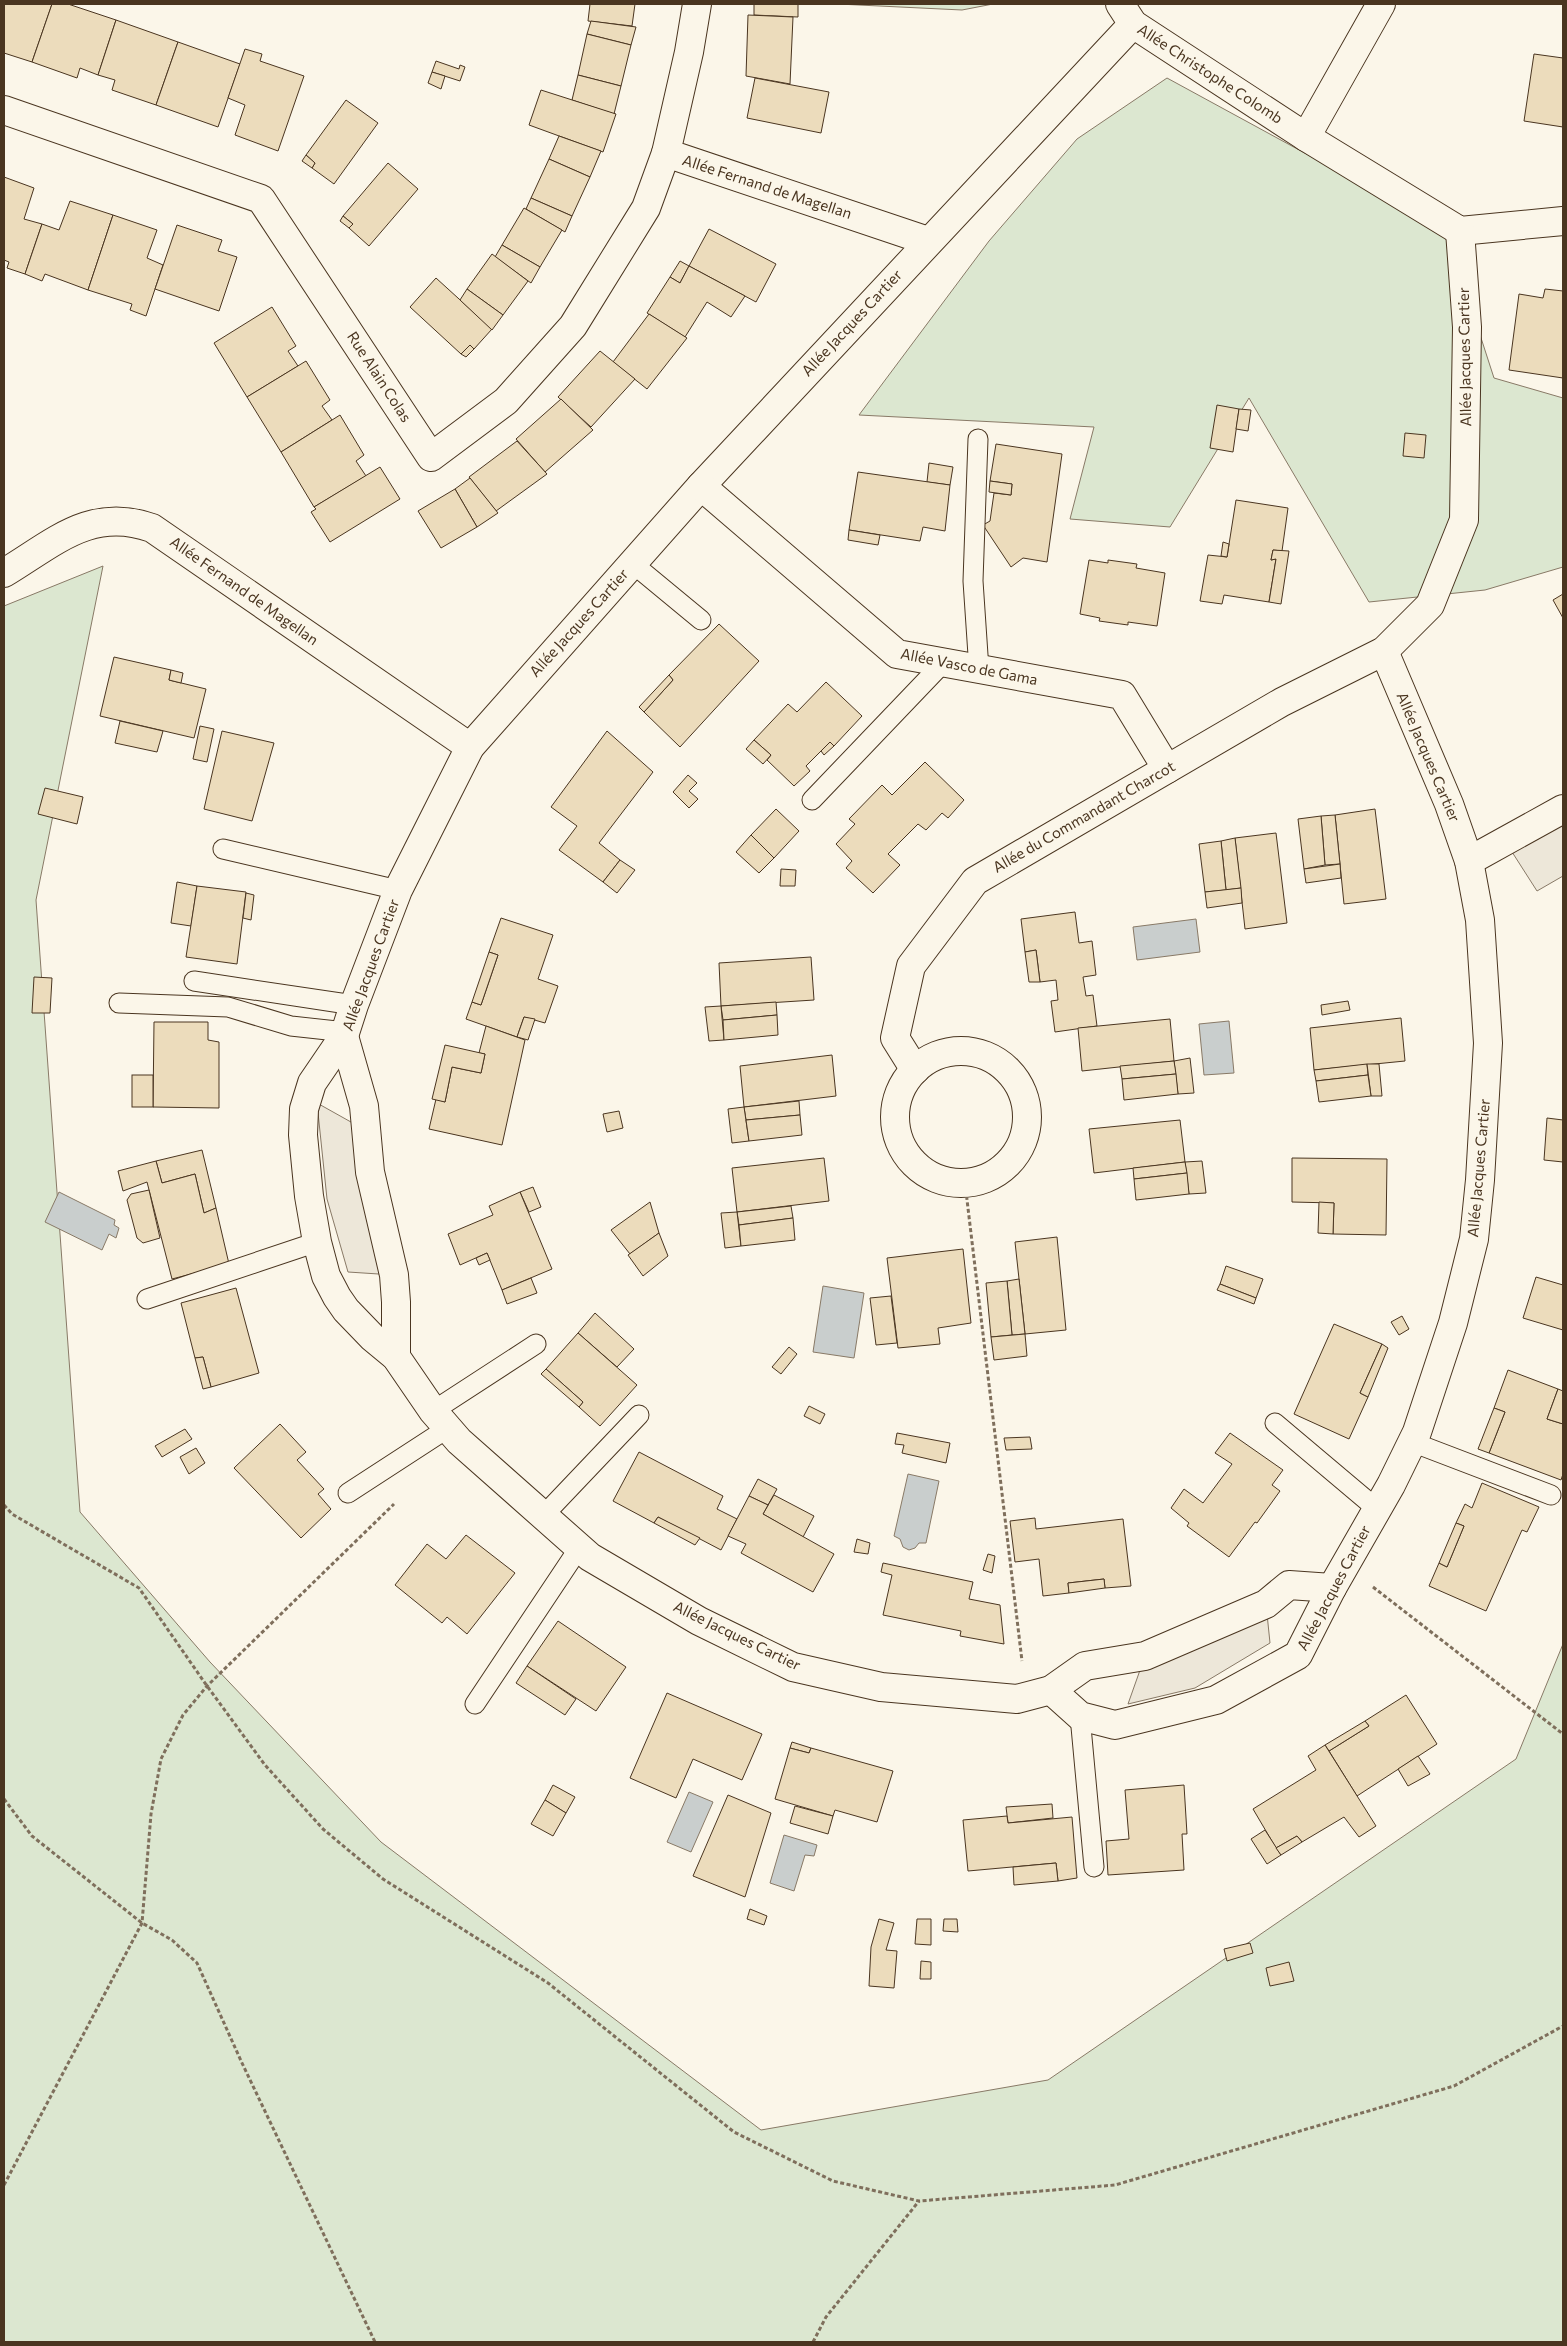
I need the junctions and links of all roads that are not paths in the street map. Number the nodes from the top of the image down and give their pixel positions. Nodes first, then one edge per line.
1 (696, 4) edge
2 (1381, 4) edge
3 (1127, 14) edge
4 (4, 110) edge
5 (1306, 137) junction
6 (666, 153) junction
7 (1563, 222) edge
8 (1460, 231) junction
9 (928, 241) junction
10 (978, 439) dead end
11 (700, 486) junction
12 (632, 563) junction
13 (4, 573) edge
14 (701, 620) dead end
15 (1384, 651) junction
16 (942, 663) junction
17 (979, 670) junction
18 (470, 747) junction
19 (1167, 768) junction
20 (812, 800) dead end
21 (1563, 809) edge
22 (223, 848) dead end
23 (1469, 861) junction
24 (398, 890) junction
25 (194, 981) dead end
26 (119, 1003) dead end
27 (354, 1005) junction
28 (345, 1034) junction
29 (915, 1070) junction
30 (317, 1242) junction
31 (395, 1285) junction
32 (147, 1300) dead end
33 (346, 1310) junction
34 (536, 1344) dead end
35 (396, 1357) junction
36 (638, 1415) dead end
37 (440, 1420) junction
38 (1275, 1423) dead end
39 (1412, 1442) junction
40 (348, 1493) dead end
41 (1551, 1495) dead end
42 (1377, 1509) junction
43 (543, 1516) junction
44 (579, 1548) junction
45 (1339, 1576) junction
46 (1039, 1694) junction
47 (475, 1704) dead end
48 (1080, 1716) junction
49 (1094, 1867) dead end

1 - 6 street, Allée Fernand de Magellan
2 - 5 street
3 - 5 street, Allée Christophe Colomb
3 - 9 street, Allée Jacques Cartier
4 - 6 street, Rue Alain Colas
5 - 8 street, Allée Christophe Colomb
6 - 9 street, Allée Fernand de Magellan
7 - 8 street
8 - 15 street, Allée Jacques Cartier
9 - 11 street, Allée Jacques Cartier
10 - 17 lane
11 - 12 street, Allée Jacques Cartier
11 - 16 street, Allée Vasco de Gama
12 - 14 lane
12 - 18 street, Allée Jacques Cartier
13 - 18 street, Allée Fernand de Magellan
15 - 19 street, Allée du Commandant Charcot
15 - 23 street, Allée Jacques Cartier
16 - 17 street, Allée Vasco de Gama
16 - 20 lane
17 - 19 street, Allée Vasco de Gama
18 - 24 street, Allée Jacques Cartier
19 - 29 street, Allée du Commandant Charcot
21 - 23 street
22 - 24 lane
23 - 39 street, Allée Jacques Cartier
24 - 27 street, Allée Jacques Cartier
25 - 27 lane
26 - 28 lane
27 - 28 street, Allée Jacques Cartier
28 - 30 street, Allée Jacques Cartier
28 - 31 street
29 - 29 street
30 - 32 lane
30 - 33 street, Allée Jacques Cartier
31 - 33 street
31 - 35 street
33 - 35 street, Allée Jacques Cartier
34 - 37 lane
35 - 37 street, Allée Jacques Cartier
36 - 43 lane
37 - 40 lane
37 - 43 street, Allée Jacques Cartier
38 - 42 lane
39 - 41 lane
39 - 42 street, Allée Jacques Cartier
42 - 45 street, Allée Jacques Cartier
43 - 44 street, Allée Jacques Cartier
44 - 46 street, Allée Jacques Cartier
44 - 47 lane
45 - 46 street
45 - 48 street, Allée Jacques Cartier
46 - 48 street, Allée Jacques Cartier
48 - 49 lane

